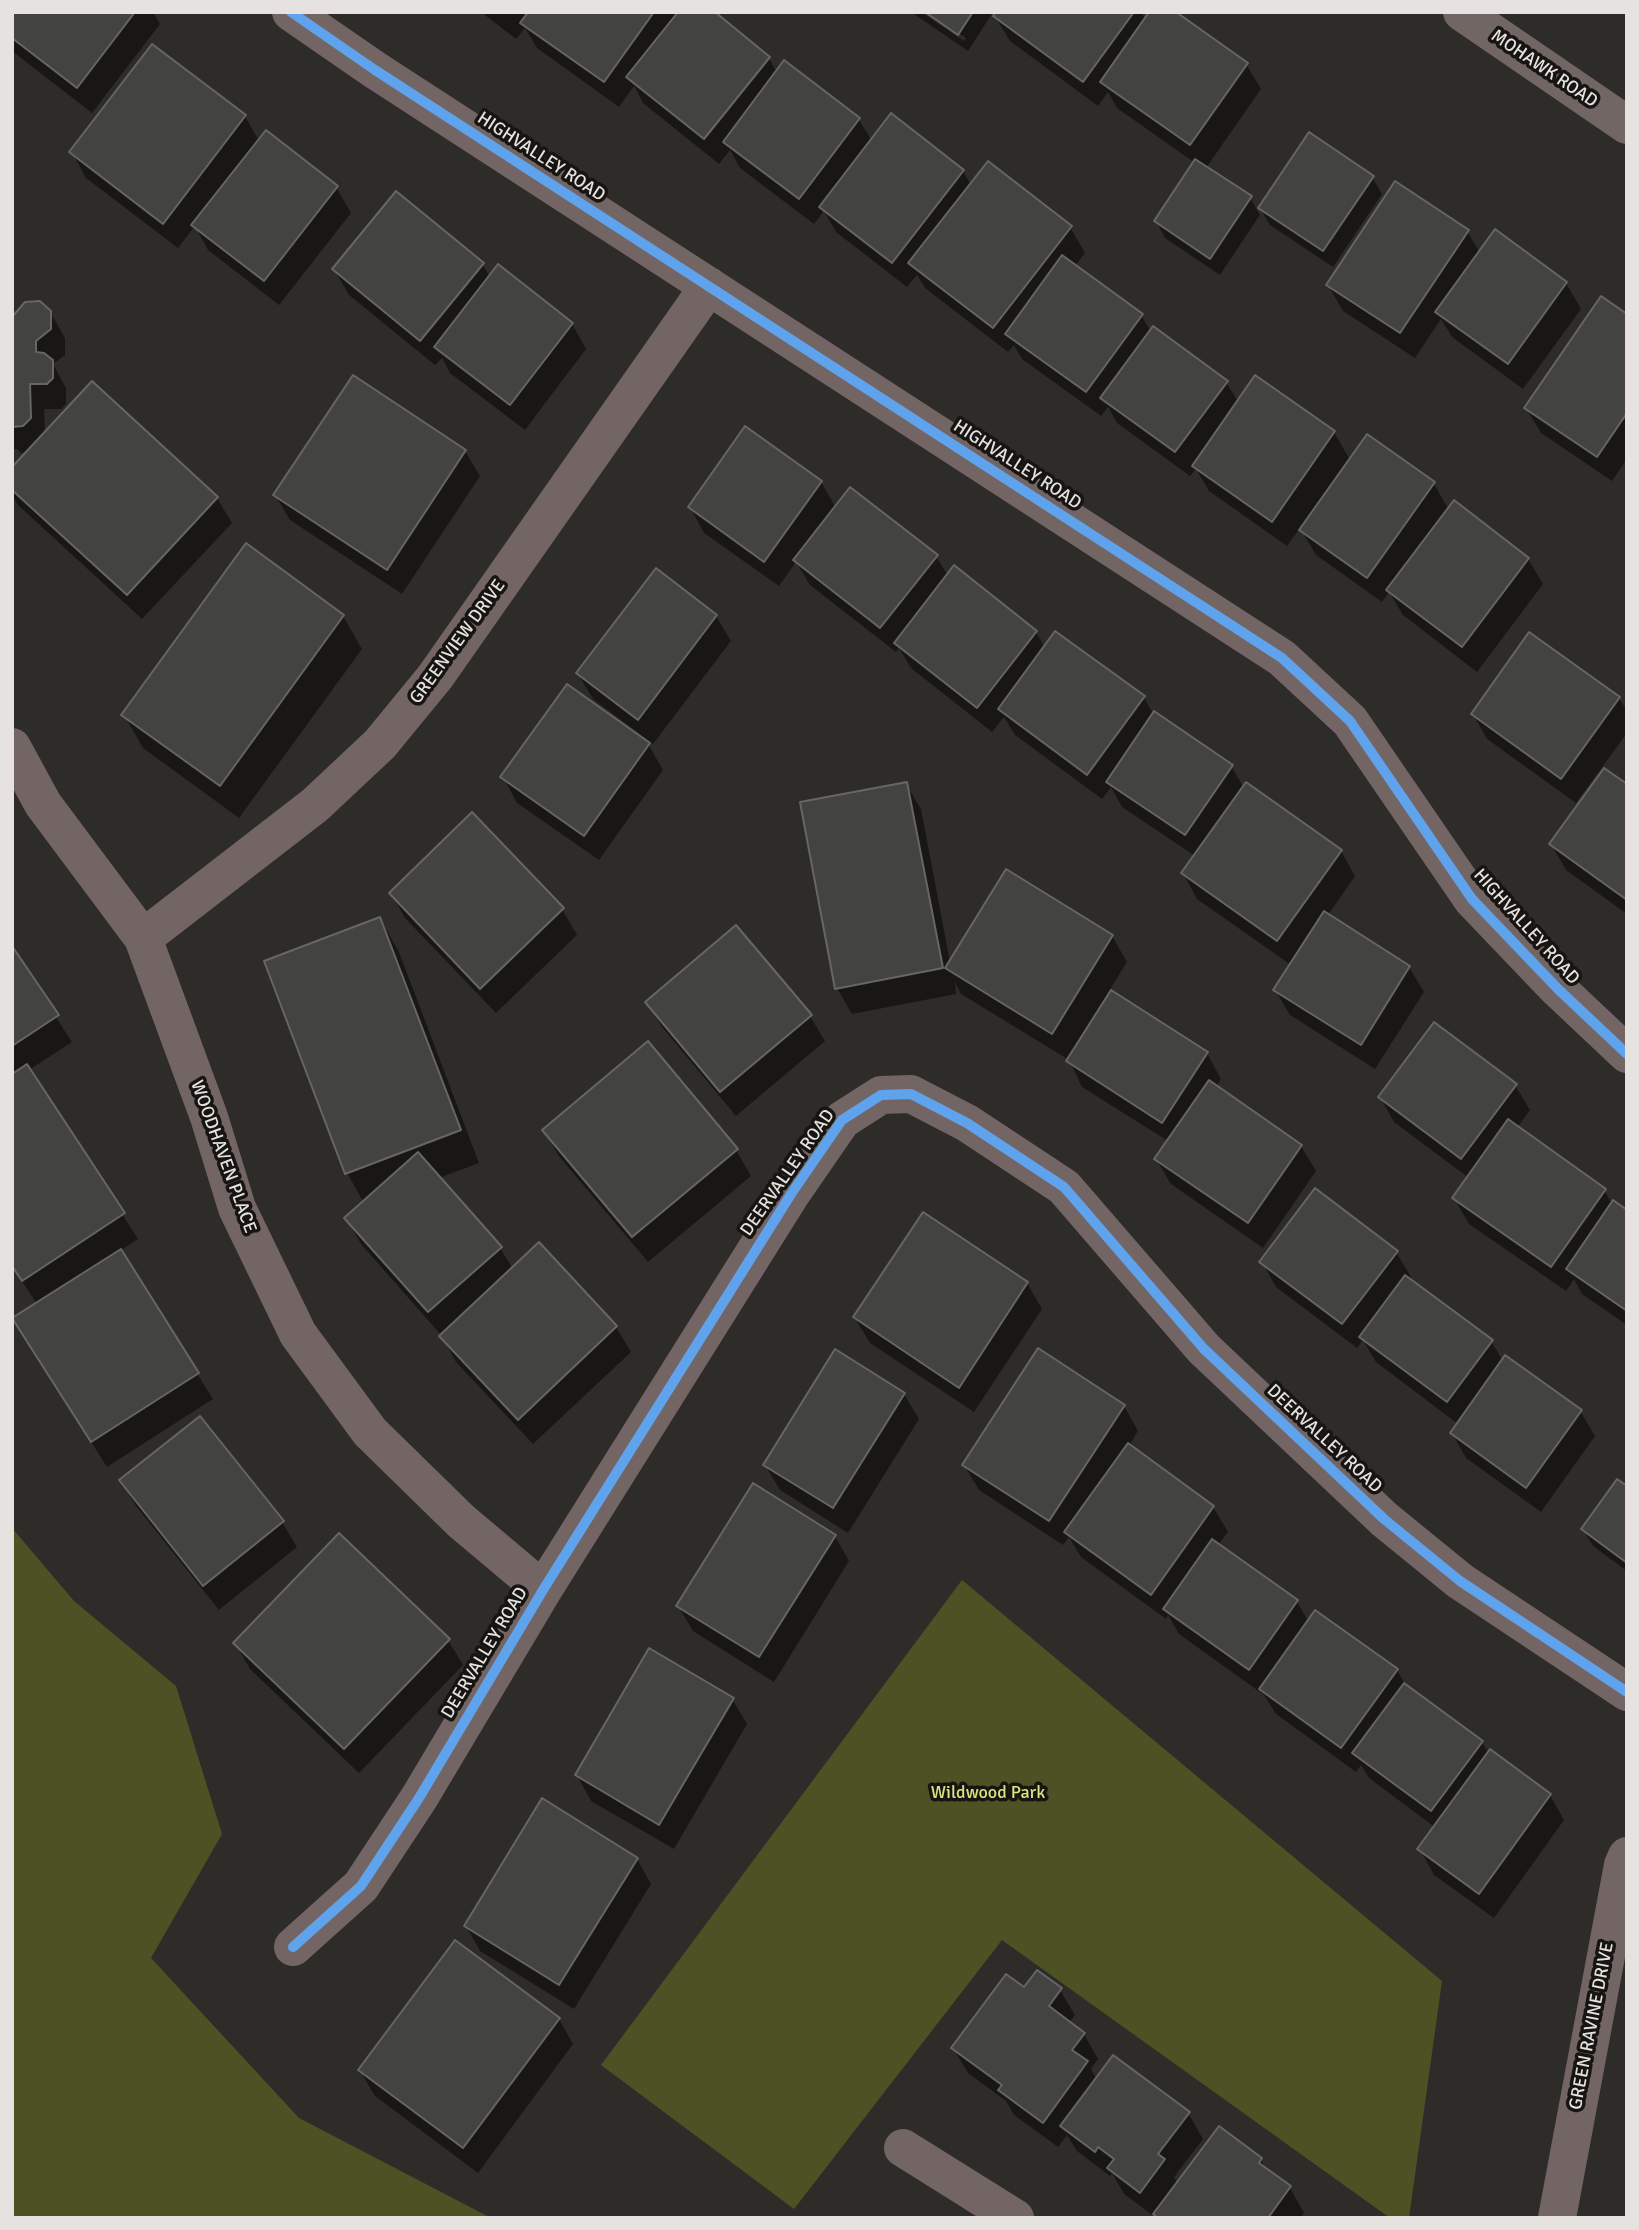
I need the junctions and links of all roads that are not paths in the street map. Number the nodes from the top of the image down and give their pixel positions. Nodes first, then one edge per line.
1 (291, 12) edge
2 (1462, 12) edge
3 (1627, 125) edge
4 (709, 286) junction
5 (12, 747) edge
6 (143, 938) junction
7 (1627, 1054) edge
8 (543, 1590) junction
9 (1627, 1692) edge
10 (1627, 1856) edge
11 (293, 1947) dead end
12 (903, 2148) dead end
13 (1558, 2207) edge
14 (1015, 2218) edge

1 - 4 street, HIGHVALLEY ROAD
2 - 3 main road, MOHAWK ROAD
4 - 6 street, GREENVIEW DRIVE
4 - 7 street, HIGHVALLEY ROAD
5 - 6 street, WOODHAVEN PLACE
6 - 8 street, WOODHAVEN PLACE
8 - 9 street, DEERVALLEY ROAD
8 - 11 street, DEERVALLEY ROAD
10 - 13 street, GREEN RAVINE DRIVE
12 - 14 street

